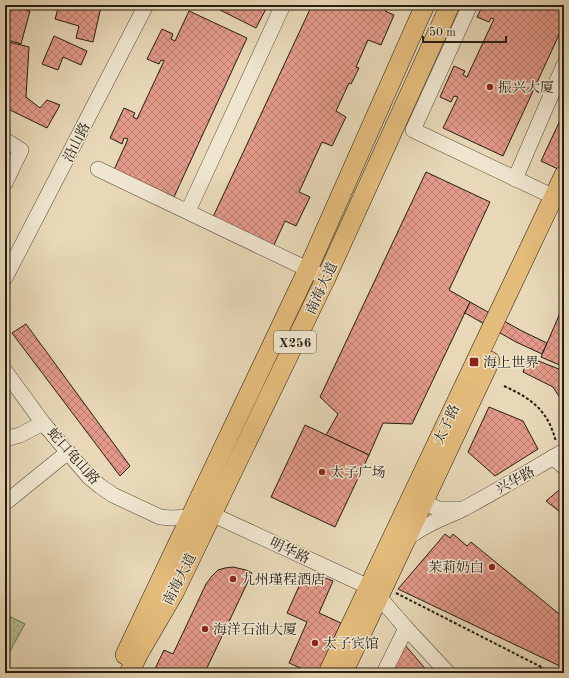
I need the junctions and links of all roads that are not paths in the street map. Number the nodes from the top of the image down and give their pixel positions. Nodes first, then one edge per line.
1 (146, 5) edge
2 (283, 5) edge
3 (425, 5) edge
4 (450, 5) edge
5 (470, 5) edge
6 (564, 65) edge
7 (5, 140) edge
8 (98, 169) dead end
9 (564, 175) edge
10 (515, 179) junction
11 (5, 182) edge
12 (559, 201) edge
13 (188, 211) junction
14 (308, 269) junction
15 (5, 278) edge
16 (326, 278) junction
17 (5, 371) edge
18 (43, 422) junction
19 (5, 439) edge
20 (68, 452) junction
21 (560, 457) edge
22 (426, 498) junction
23 (5, 503) edge
24 (464, 508) junction
25 (210, 516) junction
26 (190, 517) junction
27 (406, 540) junction
28 (381, 592) junction
29 (406, 628) junction
30 (116, 673) edge
31 (129, 673) edge
32 (328, 673) edge
33 (343, 673) edge
34 (384, 673) edge
35 (448, 673) edge

1 - 15 street, 沿山路
2 - 13 street
3 - 14 main road, 南海大道 / X256
4 - 16 main road, 南海大道 / X256
5 - 10 street
6 - 10 street
7 - 11 street
8 - 13 street
9 - 12 main road, 太子路
10 - 12 street
12 - 22 main road, 太子路
12 - 28 main road, 太子路
13 - 14 street
14 - 16 street
14 - 26 main road, 南海大道 / X256
16 - 25 main road, 南海大道 / X256
17 - 18 street, 蛇口龟山路
18 - 19 street
18 - 20 street, 蛇口龟山路
20 - 23 street
20 - 26 street, 蛇口龟山路
21 - 24 street, 兴华路
22 - 24 street, 兴华路
22 - 27 main road, 太子路
24 - 27 street, 兴华路
25 - 26 street, 蛇口龟山路
25 - 28 street, 明华路
25 - 31 main road, 南海大道 / X256
26 - 30 main road, 南海大道 / X256
27 - 28 main road, 太子路
28 - 29 street
28 - 32 main road, 太子路
28 - 33 main road, 太子路
29 - 34 street
29 - 35 street

